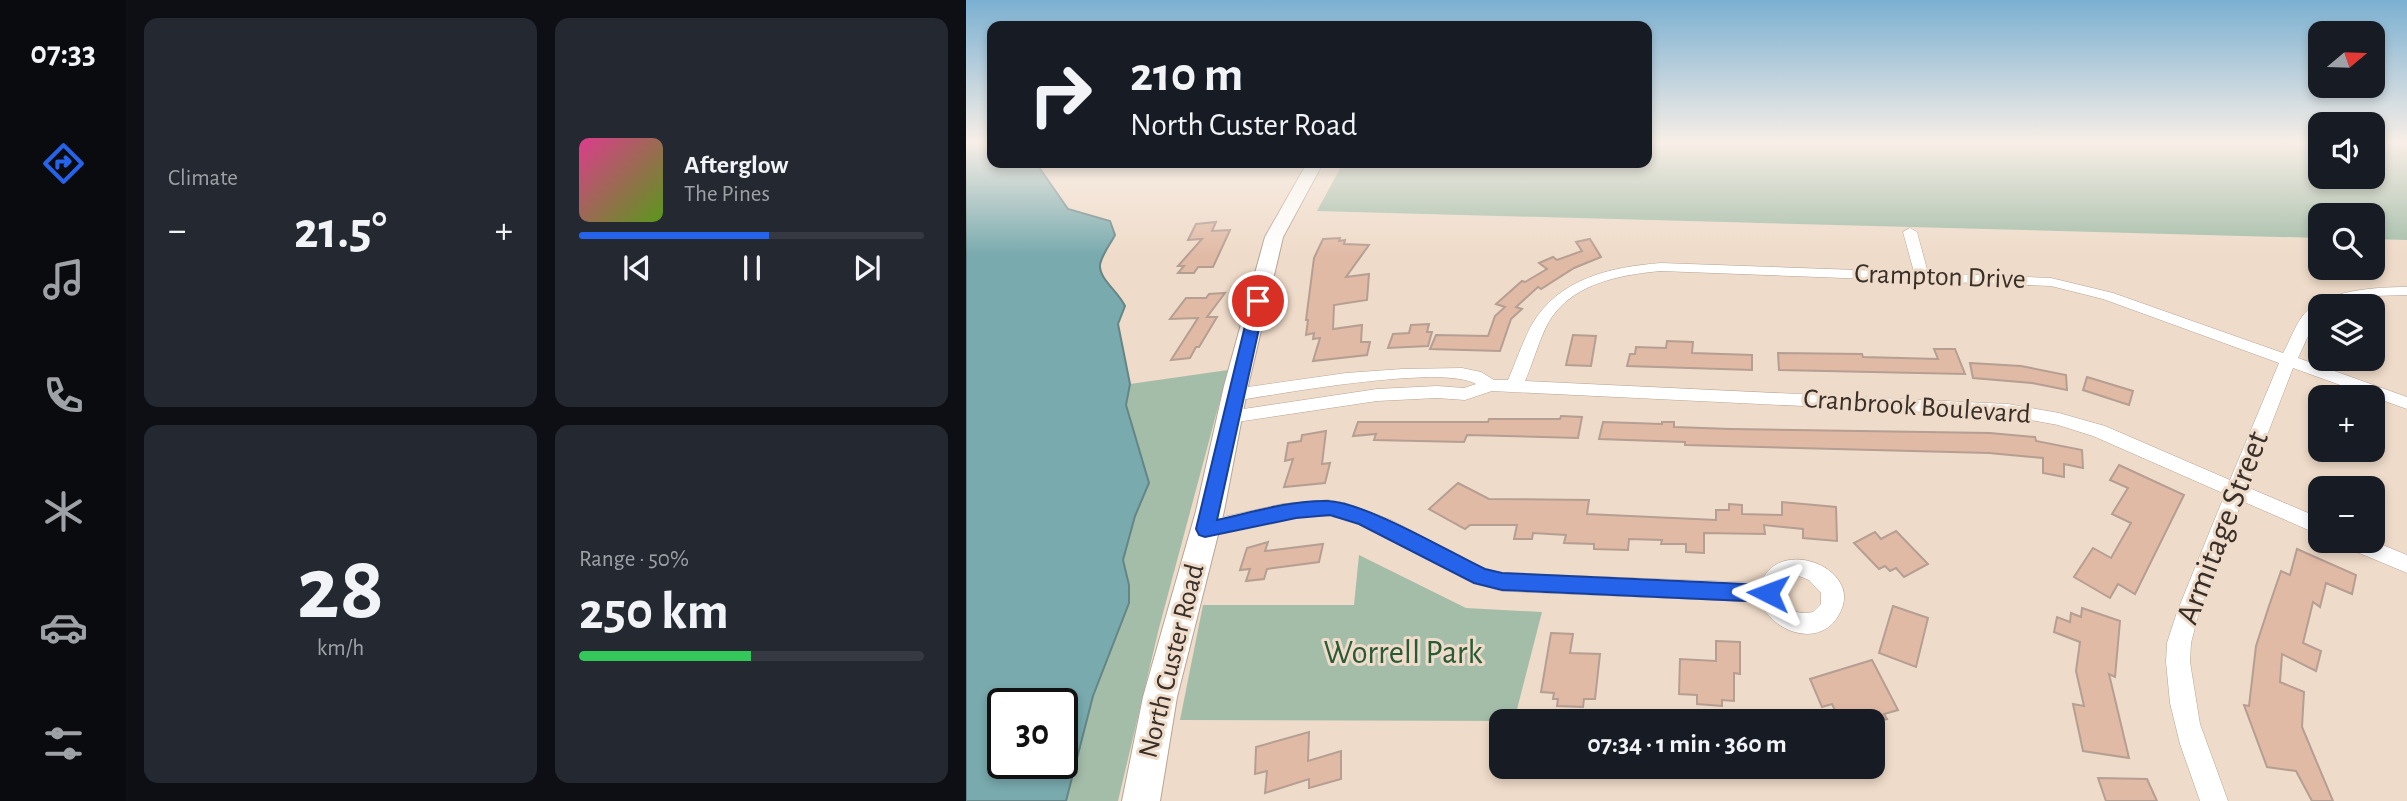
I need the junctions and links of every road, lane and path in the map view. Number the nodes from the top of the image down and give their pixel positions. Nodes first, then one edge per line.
1 (1305, 180) edge
2 (1910, 232) dead end
3 (1922, 276) junction
4 (2407, 291) edge
5 (2364, 294) edge
6 (2308, 319) edge
7 (2287, 361) junction
8 (1514, 386) junction
9 (2407, 403) edge
10 (1232, 406) junction
11 (2236, 492) junction
12 (2308, 522) edge
13 (1205, 529) junction
14 (2381, 553) edge
15 (2407, 564) edge
16 (1768, 593) dead end
17 (1141, 801) edge
18 (2214, 801) edge

1 - 10 street, North Custer Road
2 - 3 street
3 - 7 street, Crampton Drive
3 - 8 street, Crampton Drive
4 - 5 street, Armitage Street
6 - 7 street, Armitage Street
7 - 9 street, Crampton Drive
7 - 11 street, Armitage Street
8 - 10 street, Cranbrook Boulevard
8 - 11 street, Cranbrook Boulevard
10 - 13 street, North Custer Road
11 - 12 street, Cranbrook Boulevard
11 - 18 street, Armitage Street
13 - 16 street
13 - 17 street, North Custer Road
14 - 15 street

